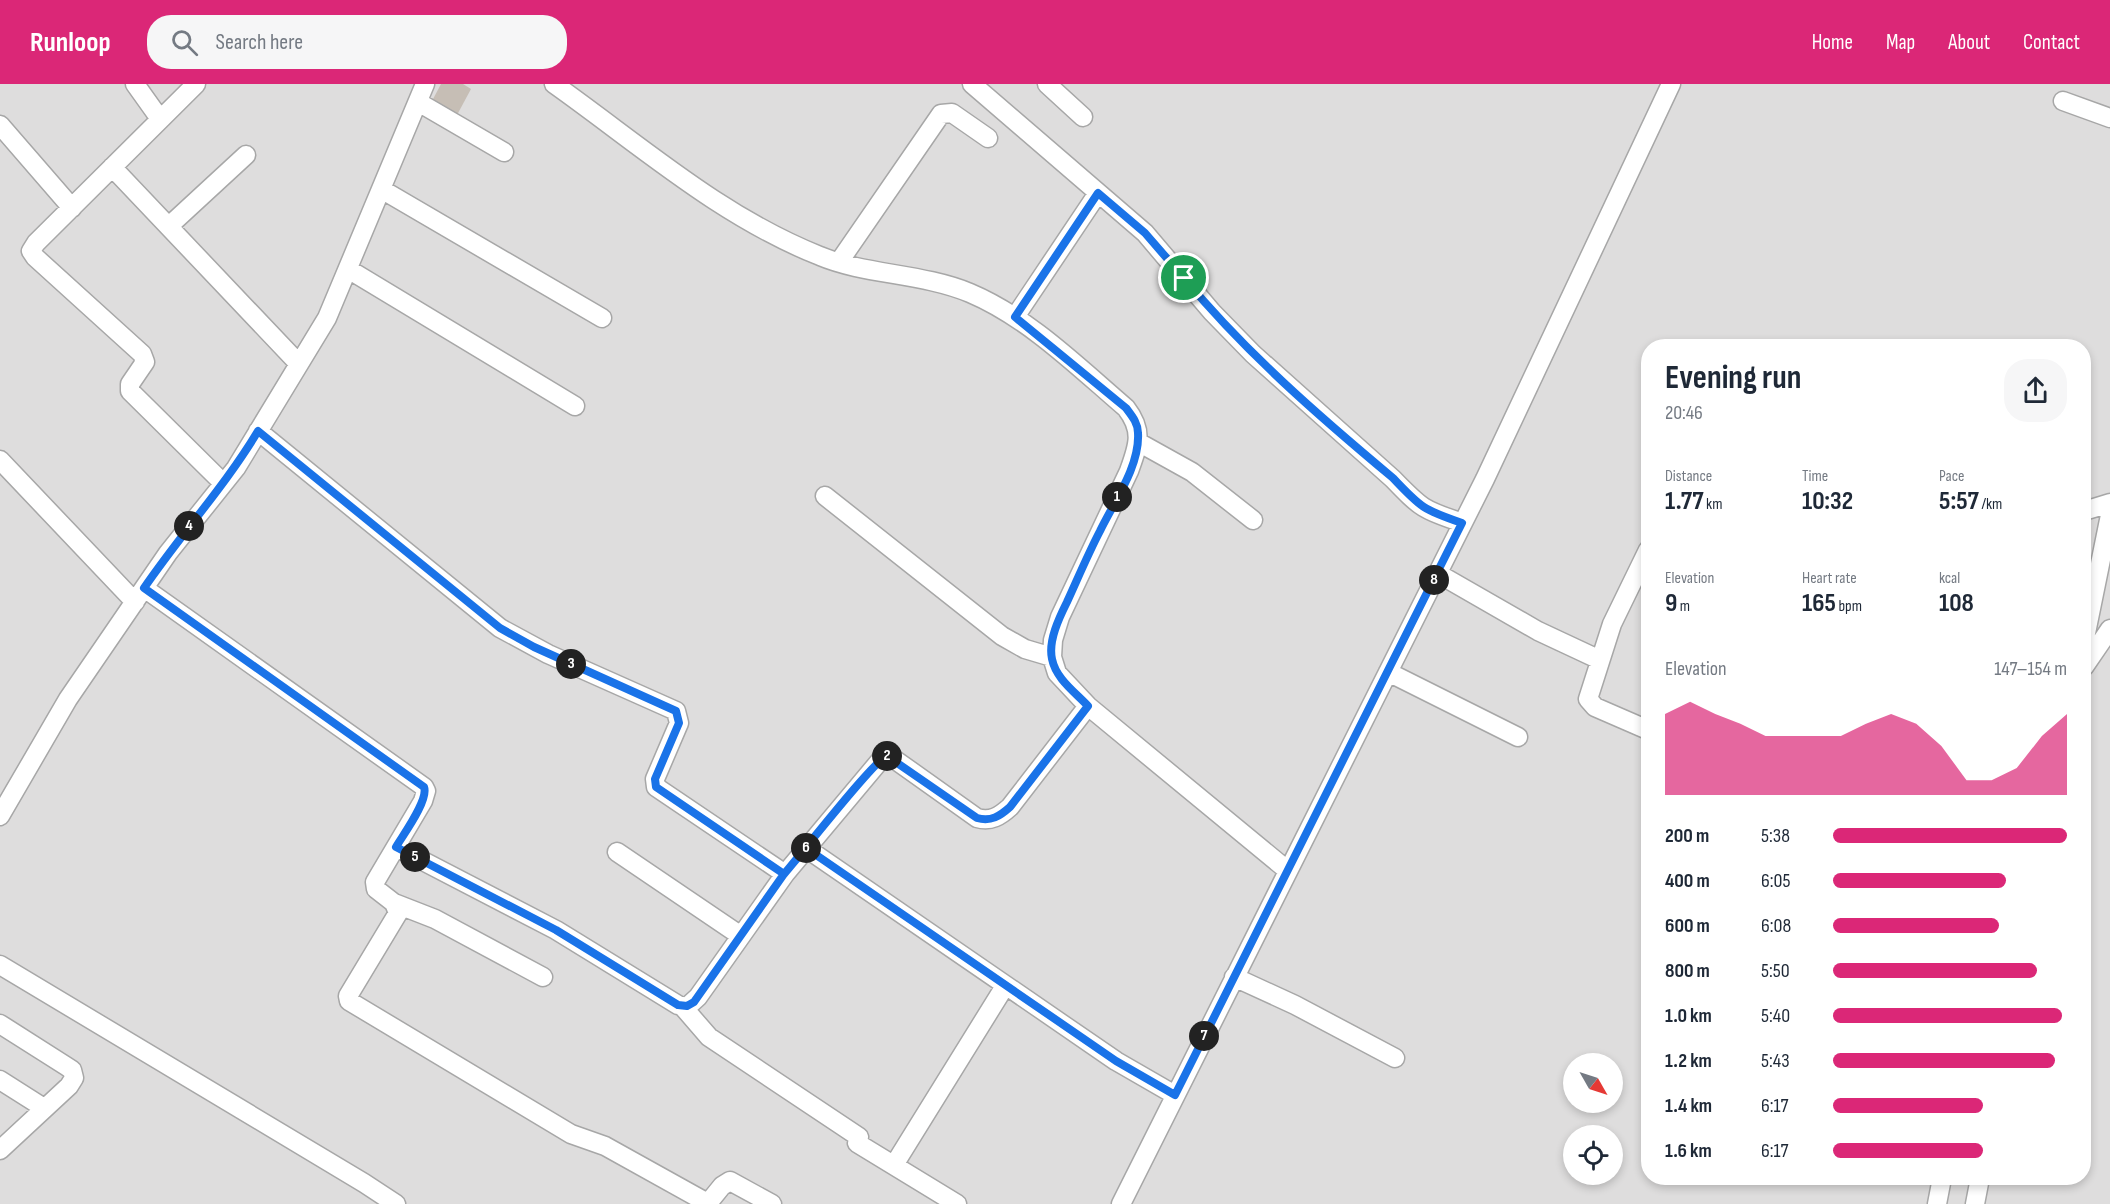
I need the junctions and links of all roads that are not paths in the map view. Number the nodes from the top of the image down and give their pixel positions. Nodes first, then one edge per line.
1 (135, 84) edge
2 (196, 84) edge
3 (425, 84) edge
4 (554, 84) edge
5 (972, 84) edge
6 (1047, 84) edge
7 (1671, 84) edge
8 (2063, 101) dead end
9 (417, 102) junction
10 (1083, 117) dead end
11 (2110, 118) edge
12 (160, 119) junction
13 (0, 125) edge
14 (988, 138) dead end
15 (504, 152) dead end
16 (246, 155) dead end
17 (112, 167) junction
18 (381, 189) junction
19 (1098, 193) junction
20 (72, 208) junction
21 (169, 226) junction
22 (839, 262) junction
23 (348, 269) junction
24 (1015, 317) junction
25 (602, 318) dead end
26 (299, 364) junction
27 (575, 406) dead end
28 (258, 431) junction
29 (1137, 442) junction
30 (0, 460) edge
31 (223, 483) junction
32 (825, 496) dead end
33 (2110, 503) edge
34 (2091, 509) edge
35 (2110, 515) edge
36 (1254, 520) dead end
37 (1462, 523) junction
38 (1641, 567) edge
39 (1437, 573) junction
40 (139, 595) junction
41 (2091, 609) edge
42 (2110, 629) edge
43 (1052, 657) junction
44 (2091, 657) edge
45 (1600, 660) junction
46 (1388, 672) junction
47 (1088, 706) junction
48 (1641, 727) edge
49 (1518, 737) dead end
50 (0, 816) edge
51 (396, 847) junction
52 (806, 848) junction
53 (617, 852) dead end
54 (1287, 870) junction
55 (784, 874) junction
56 (394, 903) junction
57 (741, 936) junction
58 (0, 965) edge
59 (543, 977) dead end
60 (1234, 977) junction
61 (1005, 986) junction
62 (683, 1007) junction
63 (0, 1024) edge
64 (1395, 1058) dead end
65 (0, 1080) edge
66 (1175, 1095) junction
67 (44, 1107) junction
68 (3, 1142) edge
69 (894, 1165) junction
70 (1941, 1185) edge
71 (1979, 1185) edge
72 (396, 1204) edge
73 (772, 1204) edge
74 (957, 1204) edge
75 (1121, 1204) edge
76 (1937, 1204) edge
77 (1975, 1204) edge

1 - 12 street
2 - 12 street
3 - 9 street
4 - 22 street
5 - 19 street
6 - 10 street
7 - 37 street
8 - 11 street
9 - 15 street
9 - 18 street
12 - 17 street
13 - 20 street
14 - 22 street
16 - 21 street
17 - 20 street
17 - 21 street
18 - 23 street
18 - 25 street
19 - 24 street
19 - 37 street
20 - 31 street
21 - 26 street
22 - 24 street
23 - 26 street
23 - 27 street
24 - 29 street
26 - 28 street
28 - 31 street
28 - 55 street
29 - 36 street
29 - 43 street
30 - 40 street
31 - 40 street
32 - 43 street
33 - 34 street
35 - 41 street
37 - 39 street
38 - 45 street
39 - 45 street
39 - 46 street
40 - 50 street
40 - 51 street
42 - 44 street
43 - 47 street
45 - 48 street
46 - 49 street
46 - 54 street
47 - 52 street
47 - 54 street
51 - 56 street
51 - 62 street
52 - 55 street
52 - 61 street
53 - 57 street
54 - 60 street
55 - 57 street
56 - 59 street
56 - 73 street
57 - 62 street
58 - 72 street
60 - 64 street
60 - 66 street
61 - 66 street
61 - 69 street
62 - 69 street
63 - 67 street
65 - 67 street
66 - 75 street
67 - 68 street
69 - 74 street
70 - 76 street
71 - 77 street

